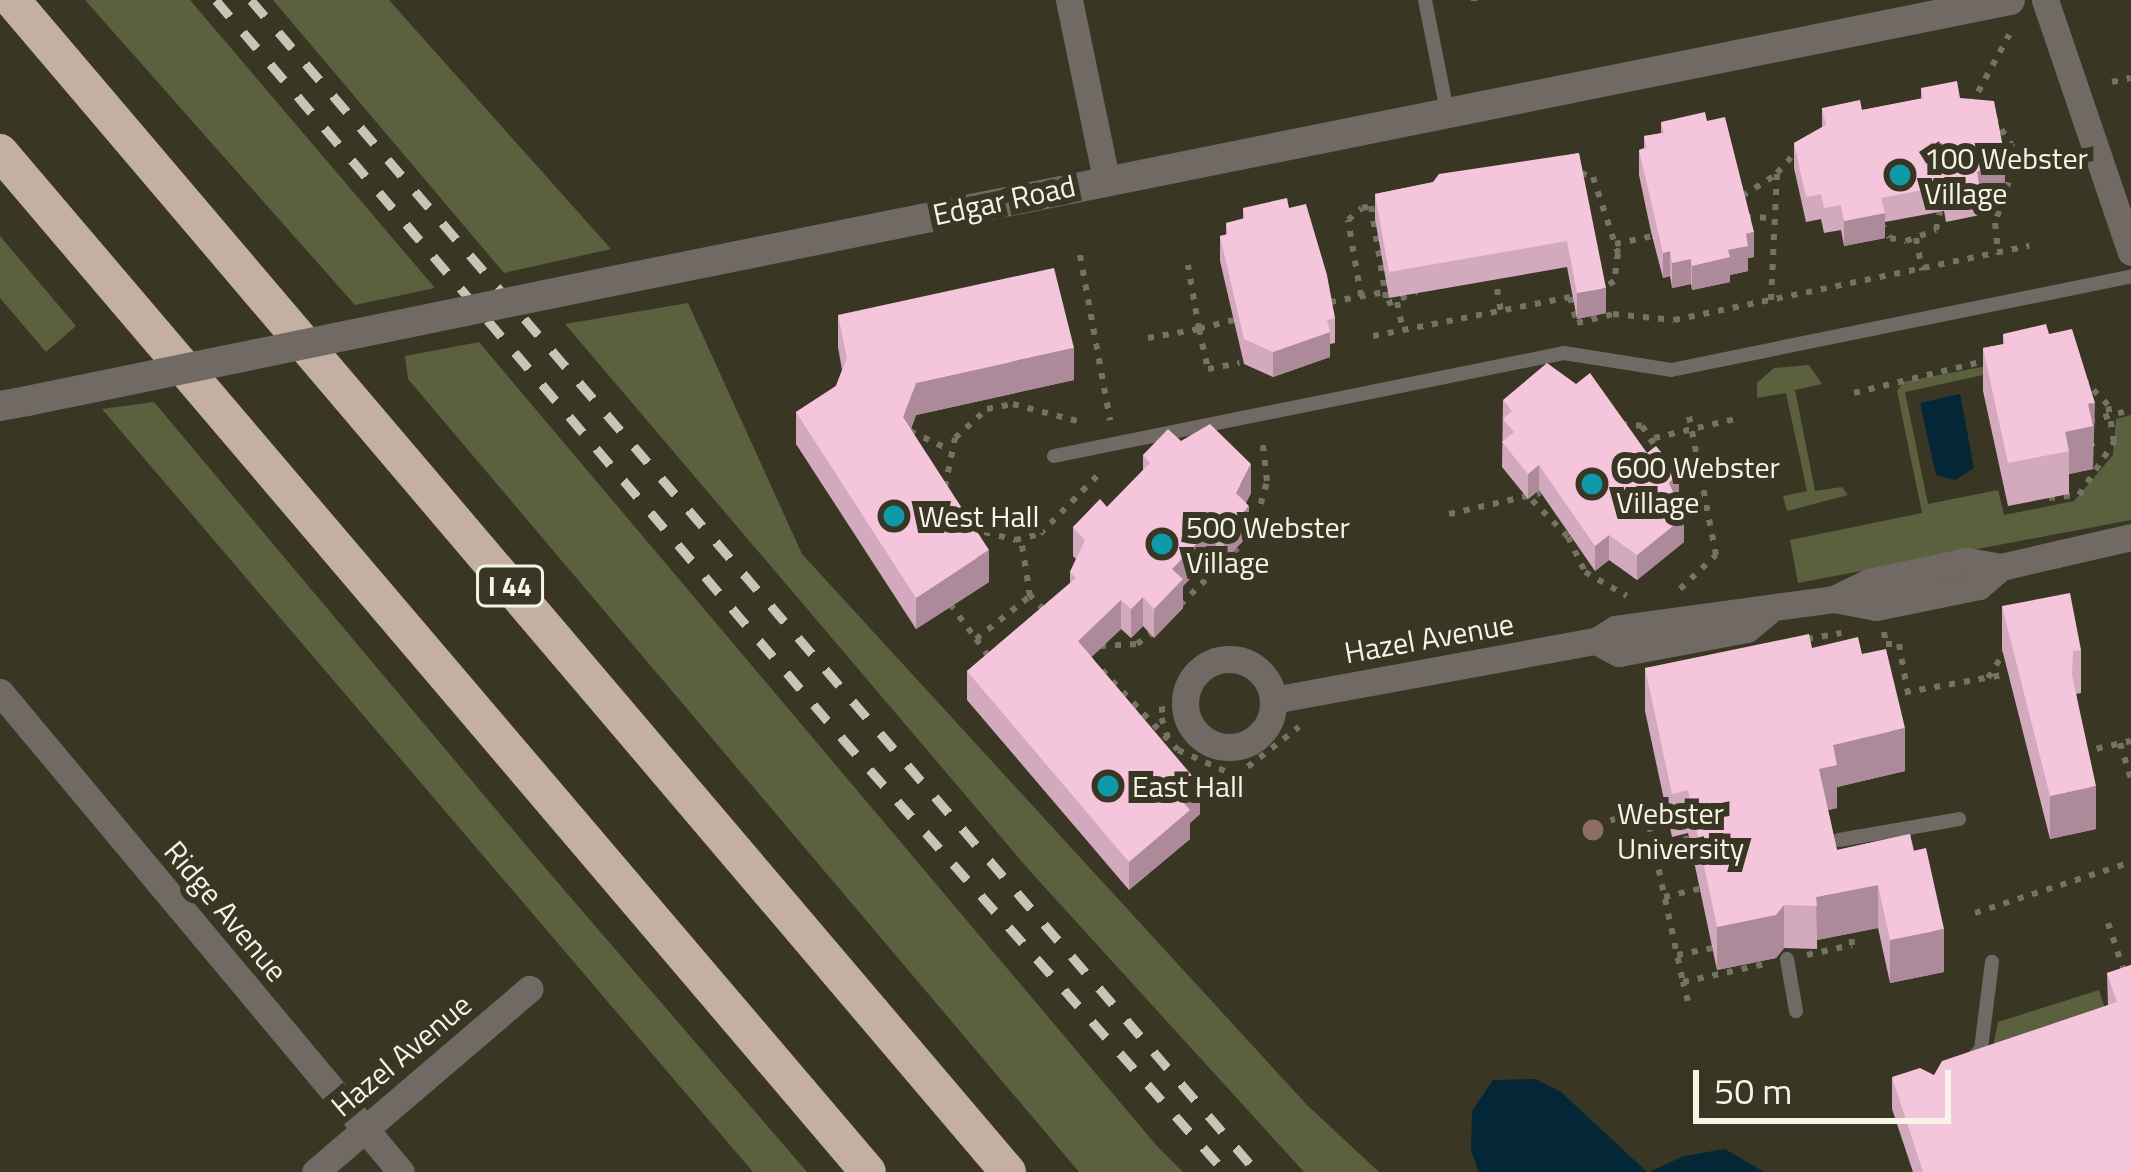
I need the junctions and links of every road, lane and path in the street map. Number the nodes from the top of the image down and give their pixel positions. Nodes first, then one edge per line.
1 (12, 0) edge
2 (1069, 0) edge
3 (1425, 0) edge
4 (2009, 0) edge
5 (2045, 0) edge
6 (2009, 34) dead end
7 (2131, 78) edge
8 (2112, 82) dead end
9 (1956, 99) edge
10 (1970, 105) junction
11 (1447, 111) junction
12 (1815, 138) edge
13 (0, 152) edge
14 (1777, 173) junction
15 (1561, 176) edge
16 (1106, 179) junction
17 (1742, 196) edge
18 (1940, 212) edge
19 (1745, 217) edge
20 (1775, 218) junction
21 (1882, 223) edge
22 (1653, 236) edge
23 (1916, 238) junction
24 (1615, 244) junction
25 (2029, 246) dead end
26 (2131, 252) edge
27 (1998, 254) junction
28 (1188, 265) dead end
29 (1922, 270) junction
30 (2131, 276) edge
31 (1575, 281) edge
32 (1497, 289) dead end
33 (1384, 292) junction
34 (1417, 292) edge
35 (1592, 293) edge
36 (1360, 296) junction
37 (1570, 298) junction
38 (1771, 300) junction
39 (1326, 302) edge
40 (1397, 302) junction
41 (1501, 311) junction
42 (1234, 320) edge
43 (1199, 329) junction
44 (1403, 330) junction
45 (1373, 336) dead end
46 (1148, 338) dead end
47 (1993, 359) edge
48 (2073, 361) edge
49 (1239, 363) edge
50 (1854, 393) dead end
51 (14, 404) edge
52 (2131, 410) edge
53 (1688, 411) dead end
54 (2112, 415) junction
55 (1735, 419) dead end
56 (2089, 421) edge
57 (1691, 428) junction
58 (910, 431) edge
59 (1607, 431) edge
60 (1262, 436) dead end
61 (1654, 438) junction
62 (950, 450) dead end
63 (1054, 456) dead end
64 (1657, 466) edge
65 (1541, 493) edge
66 (2049, 498) edge
67 (1532, 500) junction
68 (1450, 514) dead end
69 (2131, 537) edge
70 (1021, 539) dead end
71 (2131, 556) edge
72 (2044, 560) junction
73 (1664, 596) dead end
74 (1646, 598) dead end
75 (949, 602) edge
76 (1180, 605) edge
77 (1150, 634) edge
78 (976, 639) junction
79 (2012, 643) edge
80 (1078, 646) edge
81 (1000, 673) edge
82 (2002, 675) dead end
83 (1988, 678) junction
84 (0, 692) edge
85 (1887, 696) edge
86 (1273, 700) junction
87 (1185, 706) junction
88 (2131, 741) edge
89 (2120, 743) junction
90 (2079, 753) edge
91 (1153, 758) edge
92 (2131, 778) edge
93 (1665, 806) edge
94 (1646, 811) junction
95 (1959, 819) dead end
96 (1596, 824) dead end
97 (1689, 838) edge
98 (1839, 839) edge
99 (1654, 847) junction
100 (2131, 862) edge
101 (1700, 890) edge
102 (1664, 897) junction
103 (1975, 913) dead end
104 (2108, 923) dead end
105 (1712, 948) edge
106 (1677, 955) junction
107 (1787, 959) dead end
108 (1991, 962) dead end
109 (2126, 976) edge
110 (1683, 982) dead end
111 (530, 989) dead end
112 (1796, 1011) dead end
113 (1945, 1072) edge
114 (365, 1130) junction
115 (315, 1172) edge
116 (401, 1172) edge
117 (868, 1172) edge
118 (1008, 1172) edge

1 - 118 highway, I 44
2 - 16 street
3 - 11 lane
4 - 11 street, Edgar Road
5 - 26 street
6 - 10 path
7 - 8 path
9 - 10 path
10 - 27 path
11 - 16 street, Edgar Road
12 - 14 path
13 - 117 highway
14 - 17 path
14 - 20 path
15 - 24 path
16 - 51 street, Edgar Road, bridge
18 - 23 path
19 - 20 path
20 - 38 path
21 - 23 path
22 - 24 path
23 - 29 path
24 - 35 path
25 - 27 path
27 - 29 path
28 - 43 path
29 - 38 path
30 - 63 lane
31 - 37 path
32 - 41 path
33 - 36 path
33 - 36 path
33 - 40 path
34 - 40 path
36 - 39 path
37 - 38 path
37 - 41 path
40 - 44 path
41 - 44 path
42 - 43 path
43 - 46 path
43 - 49 path
44 - 45 path
47 - 50 path
48 - 54 path
52 - 54 path
53 - 57 path
54 - 56 path
54 - 66 path
55 - 57 path
57 - 61 path
57 - 73 path
58 - 62 path
59 - 61 path
60 - 76 path
61 - 64 path
65 - 67 path
67 - 68 path
67 - 74 path
69 - 72 street, Hazel Avenue
70 - 78 path
71 - 72 street, Hazel Avenue
72 - 86 street, Hazel Avenue
75 - 78 path
77 - 80 path
78 - 81 path
79 - 83 path
82 - 83 path
83 - 85 path
84 - 114 street, Ridge Avenue
86 - 87 street
86 - 87 street
87 - 91 path
88 - 89 path
89 - 90 path
89 - 92 path
93 - 94 path
94 - 96 path
94 - 99 path
95 - 98 lane
97 - 99 path
99 - 102 path
100 - 103 path
101 - 102 path
102 - 106 path
104 - 109 path
105 - 106 path
106 - 110 path
107 - 112 lane
108 - 113 lane
111 - 114 street, Hazel Avenue
114 - 115 street, Hazel Avenue
114 - 116 street, Ridge Avenue

